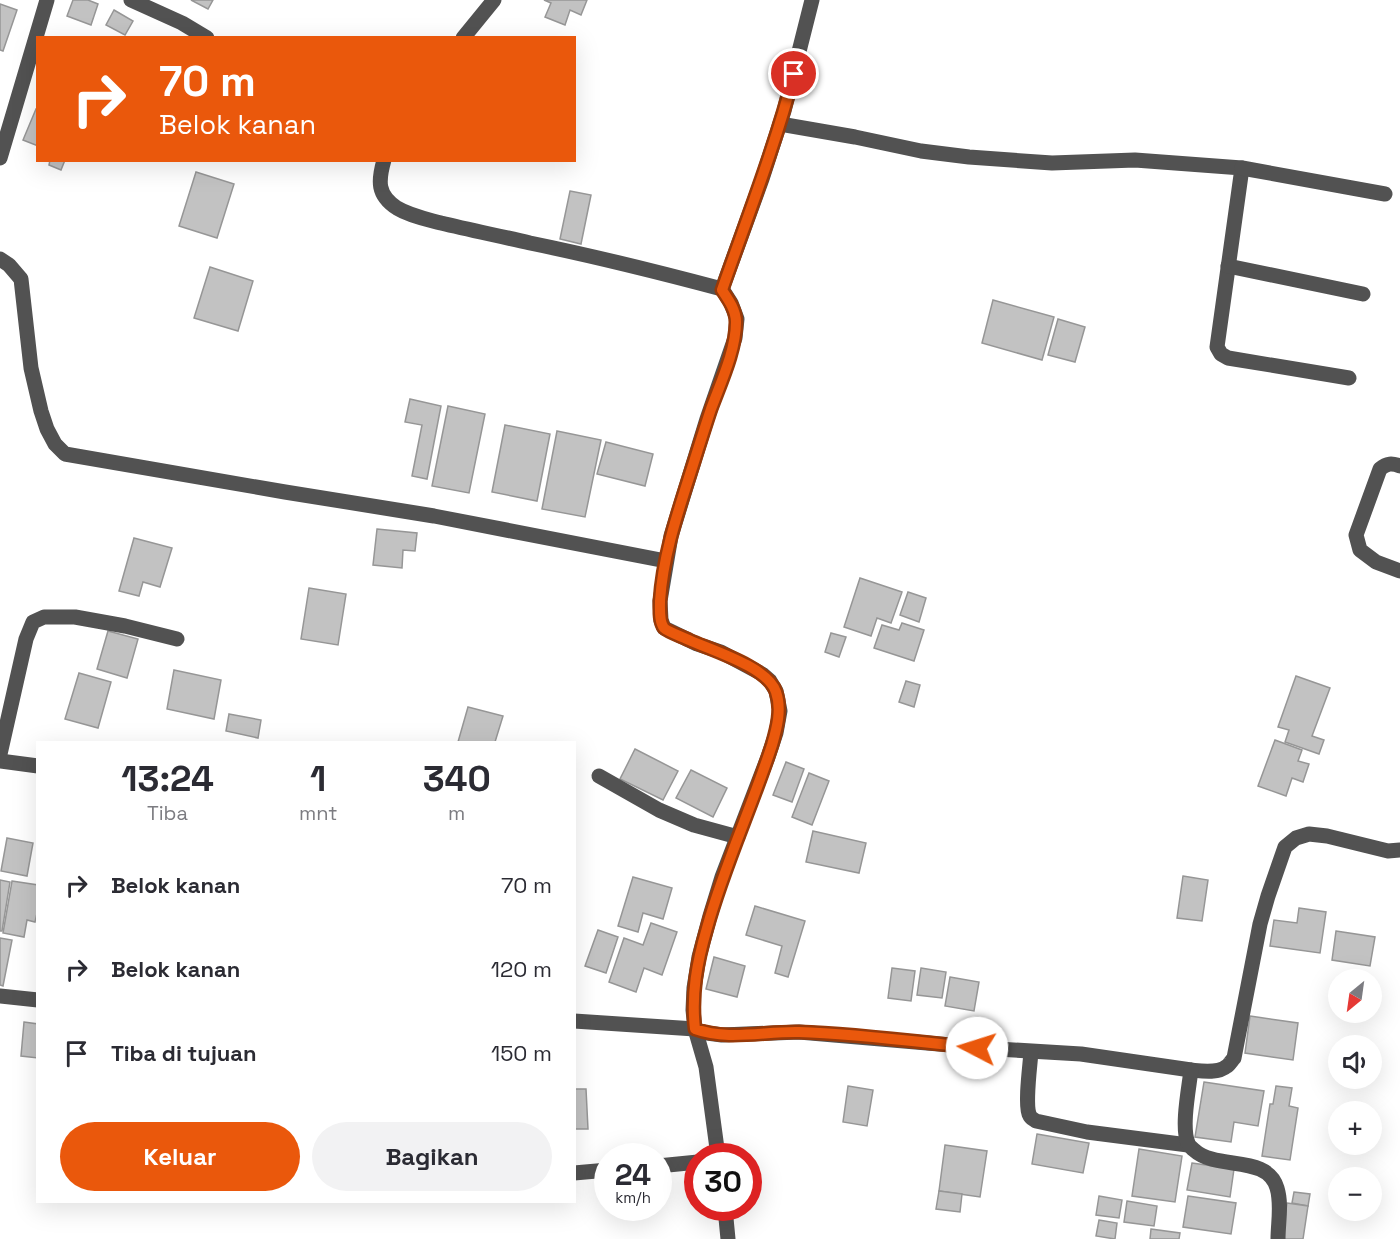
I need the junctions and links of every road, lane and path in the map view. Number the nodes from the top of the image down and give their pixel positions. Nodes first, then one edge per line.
1 (47, 0) edge
2 (131, 0) edge
3 (494, 0) edge
4 (812, 0) edge
5 (36, 36) edge
6 (204, 36) edge
7 (465, 36) edge
8 (36, 37) edge
9 (780, 124) junction
10 (0, 158) edge
11 (383, 162) edge
12 (1242, 168) junction
13 (1385, 194) dead end
14 (0, 259) edge
15 (1228, 266) junction
16 (722, 290) junction
17 (1363, 294) dead end
18 (1349, 378) dead end
19 (1400, 466) edge
20 (666, 561) junction
21 (1400, 571) edge
22 (177, 639) dead end
23 (0, 754) edge
24 (0, 761) edge
25 (36, 766) edge
26 (599, 776) dead end
27 (738, 837) junction
28 (1400, 850) edge
29 (0, 996) edge
30 (36, 1000) edge
31 (576, 1021) edge
32 (695, 1029) junction
33 (1031, 1052) junction
34 (1191, 1070) junction
35 (716, 1143) edge
36 (1188, 1145) junction
37 (594, 1171) edge
38 (576, 1173) edge
39 (726, 1221) edge
40 (728, 1239) edge
41 (1278, 1239) edge

1 - 5 street
2 - 6 street
3 - 7 street
4 - 9 street
8 - 10 street
9 - 12 street
9 - 16 street
11 - 16 street
12 - 13 street
12 - 15 street
14 - 20 street
15 - 17 street
15 - 18 street
16 - 20 street
19 - 21 street
20 - 27 street
22 - 23 street
24 - 25 street
26 - 27 street
27 - 32 street
28 - 34 street
29 - 30 street
31 - 32 street
32 - 33 street
32 - 35 street
33 - 34 street
33 - 36 street
34 - 36 street
36 - 41 street
37 - 38 street
39 - 40 street

